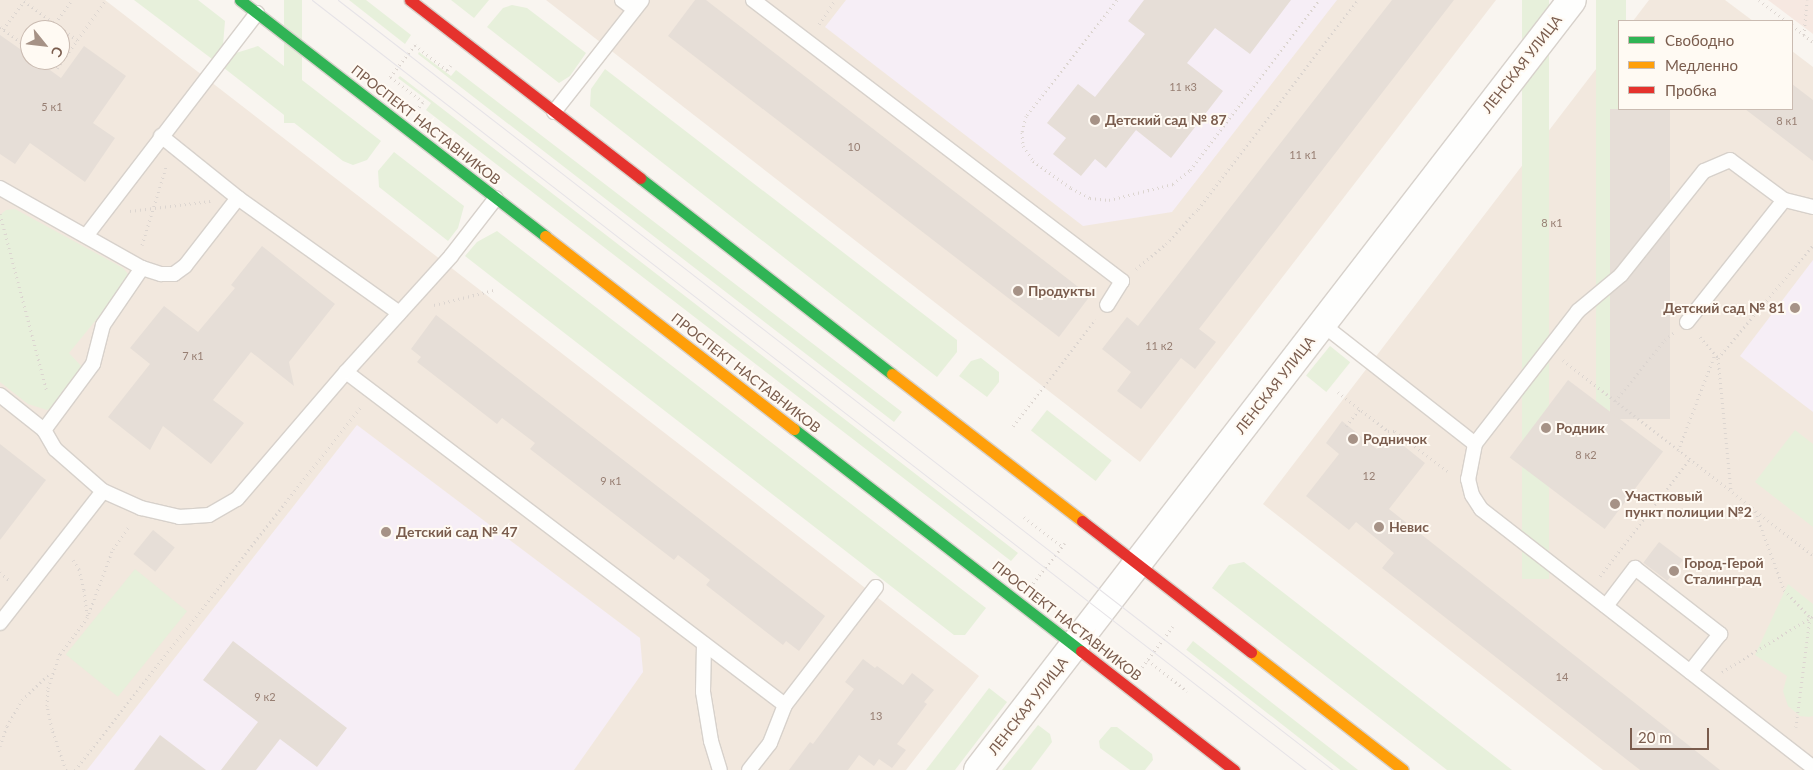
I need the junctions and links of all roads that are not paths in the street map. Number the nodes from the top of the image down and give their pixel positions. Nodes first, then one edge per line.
1 (240, 0) edge
2 (410, 0) edge
3 (622, 0) edge
4 (753, 0) edge
5 (1572, 0) edge
6 (638, 5) edge
7 (257, 13) junction
8 (554, 112) junction
9 (161, 136) junction
10 (0, 188) edge
11 (238, 198) junction
12 (496, 198) junction
13 (1784, 200) junction
14 (1813, 207) edge
15 (86, 236) junction
16 (142, 268) junction
17 (1107, 305) road end
18 (398, 314) junction
19 (1687, 322) road end
20 (1322, 324) junction
21 (346, 372) junction
22 (0, 395) edge
23 (44, 430) junction
24 (1475, 444) junction
25 (103, 491) junction
26 (1137, 564) junction
27 (876, 587) dead end
28 (1606, 606) junction
29 (0, 623) edge
30 (704, 644) junction
31 (1074, 646) junction
32 (1690, 672) junction
33 (785, 705) junction
34 (1813, 767) edge
35 (720, 770) edge
36 (749, 770) edge
37 (978, 770) edge
38 (1234, 770) edge
39 (1403, 770) edge

1 - 7 main road, ПРОСПЕКТ НАСТАВНИКОВ
2 - 8 main road
3 - 6 lane
4 - 17 lane
5 - 20 street, ЛЕНСКАЯ УЛИЦА
6 - 8 lane
7 - 9 lane
7 - 12 main road, ПРОСПЕКТ НАСТАВНИКОВ
8 - 26 main road
9 - 11 lane
9 - 15 lane
10 - 15 lane
11 - 16 lane
11 - 18 lane
12 - 18 lane
12 - 31 main road, ПРОСПЕКТ НАСТАВНИКОВ
13 - 14 lane
13 - 19 lane
13 - 24 lane
15 - 16 lane
16 - 23 lane
18 - 21 lane
20 - 24 lane
20 - 26 street, ЛЕНСКАЯ УЛИЦА
21 - 25 lane
21 - 30 lane
22 - 23 lane
23 - 25 lane
24 - 28 lane
25 - 29 lane
26 - 31 street, ЛЕНСКАЯ УЛИЦА
26 - 39 main road
27 - 33 lane
28 - 32 lane
28 - 32 lane
30 - 33 lane
30 - 35 lane
31 - 37 street, ЛЕНСКАЯ УЛИЦА
31 - 38 main road, ПРОСПЕКТ НАСТАВНИКОВ
32 - 34 lane
33 - 36 lane

